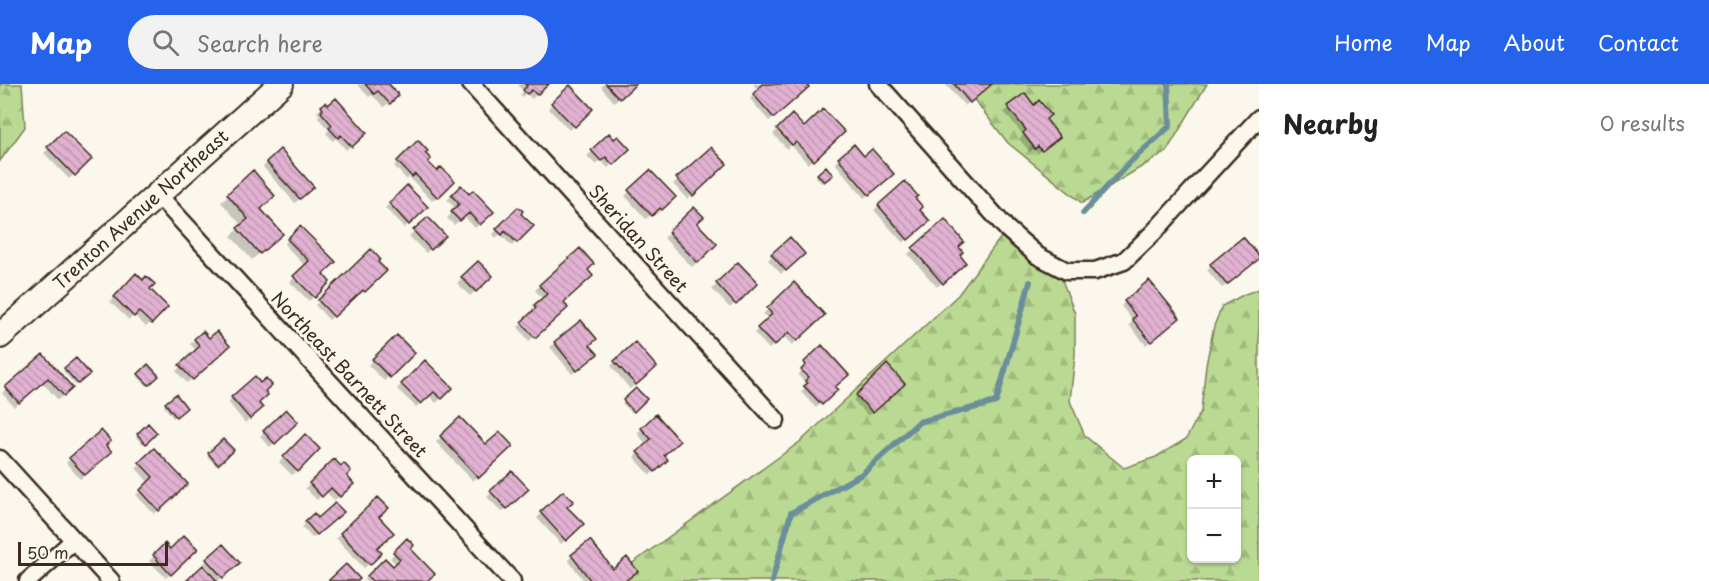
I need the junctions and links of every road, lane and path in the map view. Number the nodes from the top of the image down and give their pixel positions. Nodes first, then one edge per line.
1 (281, 84) edge
2 (471, 84) edge
3 (878, 84) edge
4 (1259, 118) edge
5 (158, 195) junction
6 (0, 336) edge
7 (776, 420) dead end
8 (0, 459) edge
9 (74, 540) junction
10 (28, 581) edge
11 (111, 581) edge
12 (512, 581) edge

1 - 5 main road, Trenton Avenue Northeast
2 - 7 street, Sheridan Street
3 - 4 street
5 - 6 main road, Trenton Avenue Northeast
5 - 12 street, Northeast Barnett Street
8 - 9 street
9 - 10 street
9 - 11 street

